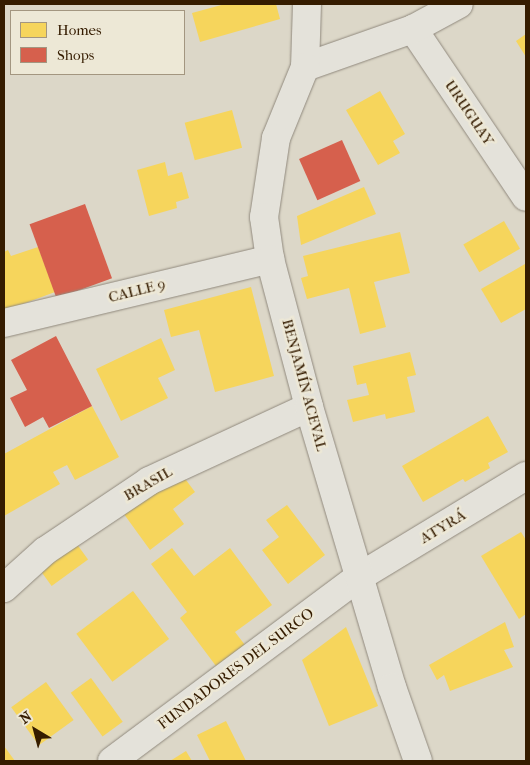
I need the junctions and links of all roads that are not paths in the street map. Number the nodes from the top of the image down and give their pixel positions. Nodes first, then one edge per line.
1 (307, 4) edge
2 (459, 4) edge
3 (412, 29) junction
4 (305, 67) junction
5 (526, 197) edge
6 (270, 259) junction
7 (4, 324) edge
8 (308, 407) junction
9 (526, 476) edge
10 (359, 577) junction
11 (4, 588) edge
12 (112, 761) edge
13 (418, 761) edge

1 - 4 street, BENJAMÍN ACEVAL
2 - 3 street
3 - 4 street
3 - 5 street, URUGUAY
4 - 6 street, BENJAMÍN ACEVAL
6 - 7 street, CALLE 9
6 - 8 street, BENJAMÍN ACEVAL
8 - 10 street, BENJAMÍN ACEVAL
8 - 11 street, BRASIL
9 - 10 street, ATYRÁ
10 - 12 street, FUNDADORES DEL SURCO
10 - 13 street, BENJAMÍN ACEVAL

